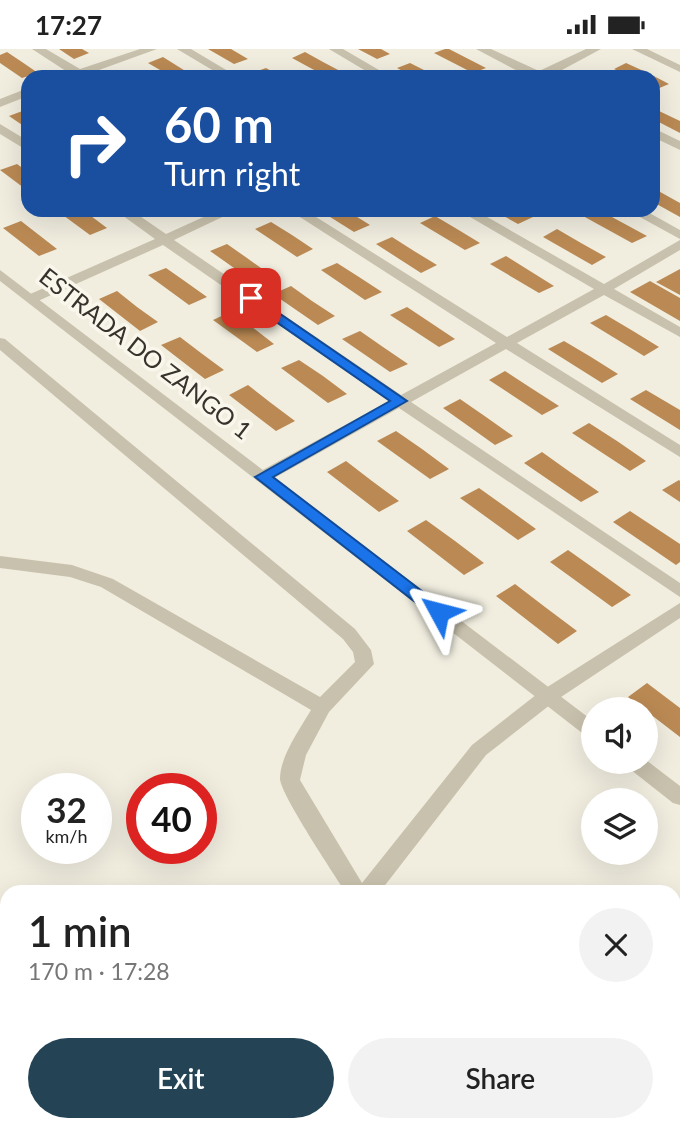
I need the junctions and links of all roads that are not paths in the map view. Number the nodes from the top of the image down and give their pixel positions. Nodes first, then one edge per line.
1 (38, 49) edge
2 (150, 49) edge
3 (183, 49) edge
4 (334, 49) edge
5 (482, 49) edge
6 (595, 49) edge
7 (638, 49) edge
8 (680, 69) edge
9 (68, 70) edge
10 (93, 70) edge
11 (220, 70) edge
12 (372, 70) edge
13 (526, 70) edge
14 (551, 70) edge
15 (21, 95) edge
16 (0, 103) edge
17 (0, 128) edge
18 (660, 136) edge
19 (21, 142) edge
20 (680, 146) edge
21 (133, 217) edge
22 (215, 217) edge
23 (307, 217) edge
24 (477, 217) edge
25 (647, 217) edge
26 (680, 235) edge
27 (166, 239) junction
28 (680, 244) edge
29 (0, 274) edge
30 (603, 290) junction
31 (33, 298) junction
32 (680, 333) edge
33 (0, 342) edge
34 (505, 344) junction
35 (400, 401) junction
36 (680, 452) edge
37 (263, 477) junction
38 (0, 562) edge
39 (680, 591) edge
40 (680, 609) edge
41 (548, 696) junction
42 (322, 707) junction
43 (581, 722) edge
44 (650, 774) edge
45 (680, 797) edge
46 (352, 885) edge
47 (373, 885) edge

1 - 9 street
2 - 10 street
3 - 11 street
4 - 12 street
5 - 13 street
6 - 14 street
7 - 8 street
15 - 16 street
17 - 19 street
18 - 20 street
21 - 27 street
22 - 27 street
23 - 34 street
24 - 30 street
25 - 26 street
27 - 31 street
27 - 35 street
28 - 30 street
29 - 31 street, ESTRADA DO ZANGO 1
30 - 32 street
30 - 34 street
31 - 37 street, ESTRADA DO ZANGO 1
33 - 42 street
34 - 35 street
34 - 36 street
35 - 37 street
35 - 39 street
37 - 41 street, ESTRADA DO ZANGO 1
38 - 42 street
40 - 41 street
41 - 43 street, ESTRADA DO ZANGO 1
41 - 47 street
42 - 46 street
44 - 45 street

